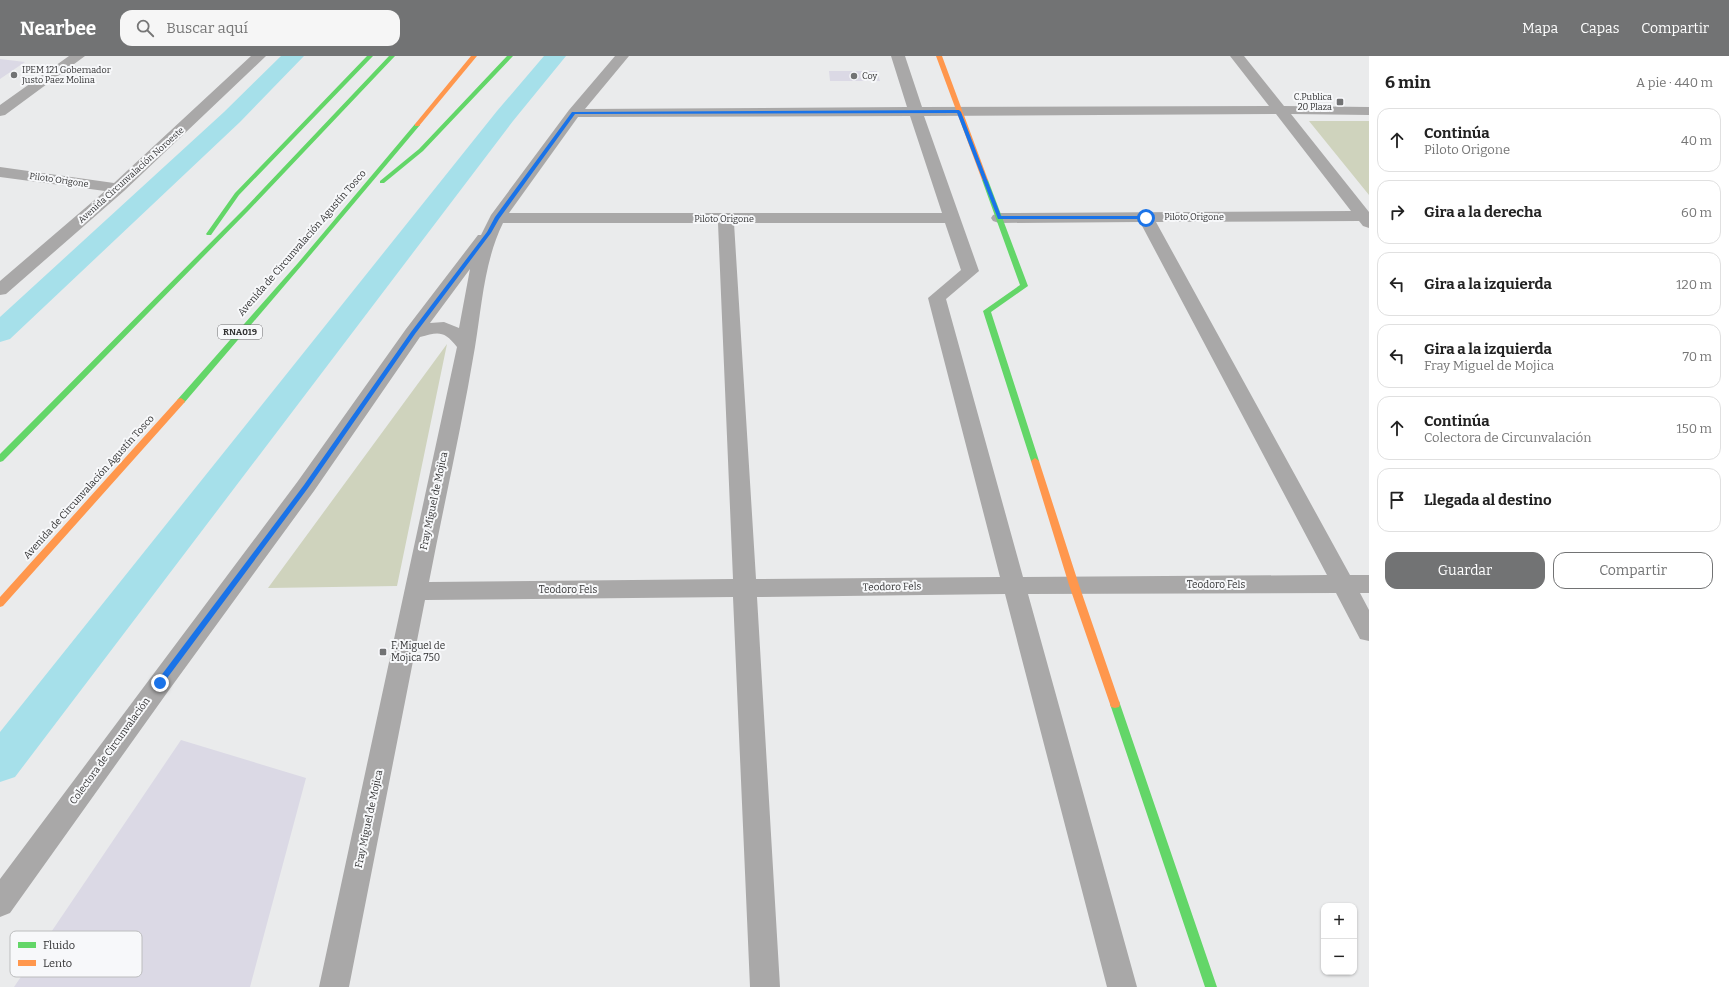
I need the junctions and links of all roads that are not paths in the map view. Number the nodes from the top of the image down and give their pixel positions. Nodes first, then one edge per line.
1 (78, 56) edge
2 (259, 56) edge
3 (370, 56) edge
4 (392, 56) edge
5 (474, 56) edge
6 (510, 56) edge
7 (622, 56) edge
8 (898, 56) edge
9 (939, 56) edge
10 (1237, 56) edge
11 (1279, 110) junction
12 (1369, 111) edge
13 (0, 112) edge
14 (574, 112) junction
15 (916, 112) junction
16 (959, 112) junction
17 (0, 172) edge
18 (118, 188) junction
19 (341, 216) junction
20 (952, 218) junction
21 (999, 218) junction
22 (1146, 218) junction
23 (726, 219) junction
24 (1366, 219) edge
25 (493, 225) junction
26 (173, 287) junction
27 (0, 290) edge
28 (413, 333) junction
29 (466, 346) junction
30 (0, 459) edge
31 (1369, 584) edge
32 (1013, 585) junction
33 (1074, 585) junction
34 (1344, 585) junction
35 (745, 589) junction
36 (416, 591) junction
37 (0, 604) edge
38 (1369, 632) edge
39 (0, 902) edge
40 (334, 987) edge
41 (765, 987) edge
42 (1122, 987) edge
43 (1211, 987) edge

1 - 13 street
2 - 18 street, Avenida Circunvalación Noroeste
3 - 26 main road
4 - 26 main road
5 - 19 main road, Avenida de Circunvalación Agustín Tosco / RNA019
6 - 19 main road
7 - 14 street, Fray Miguel de Mojica
8 - 15 street
9 - 16 main road
10 - 11 street
11 - 12 street
11 - 16 street
11 - 24 street
14 - 15 street
14 - 25 street, Fray Miguel de Mojica
15 - 16 street
15 - 20 street
16 - 21 main road
17 - 18 street, Piloto Origone
18 - 27 street, Avenida Circunvalación Noroeste
19 - 37 main road, Avenida de Circunvalación Agustín Tosco / RNA019
20 - 23 street, Piloto Origone
20 - 32 street
21 - 22 street, Piloto Origone
21 - 33 main road
22 - 24 street, Piloto Origone
22 - 34 street
23 - 25 street, Piloto Origone
23 - 35 street
25 - 28 street, Colectora de Circunvalación
25 - 29 street, Fray Miguel de Mojica
26 - 30 main road
28 - 29 street
28 - 39 street, Colectora de Circunvalación
29 - 36 street, Fray Miguel de Mojica
31 - 34 street, Teodoro Fels
32 - 33 street, Teodoro Fels
32 - 35 street, Teodoro Fels
32 - 42 street
33 - 34 street, Teodoro Fels
33 - 43 main road
34 - 38 street
35 - 36 street, Teodoro Fels
35 - 41 street
36 - 40 street, Fray Miguel de Mojica

